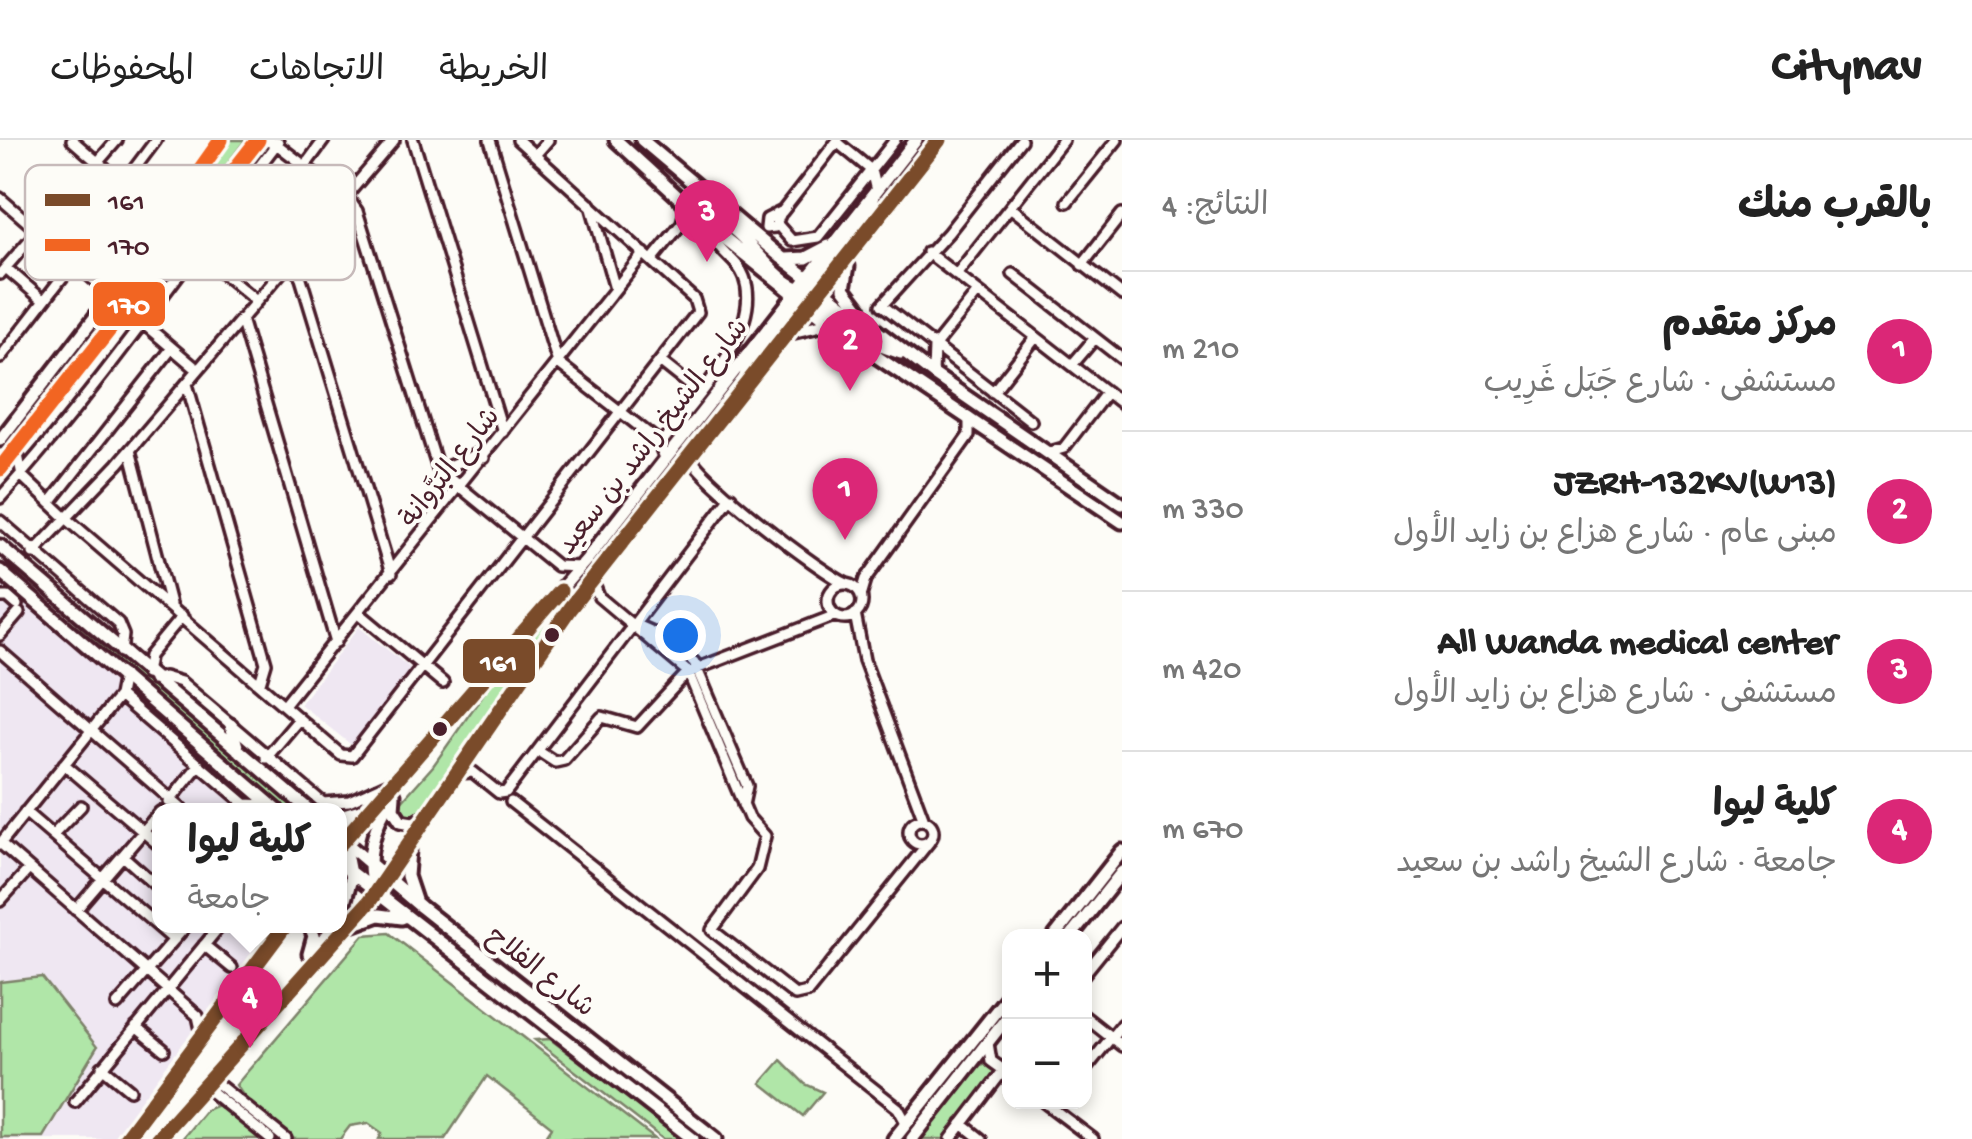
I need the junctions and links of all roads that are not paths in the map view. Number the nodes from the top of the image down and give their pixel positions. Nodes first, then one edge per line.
1 (72, 140) edge
2 (118, 140) edge
3 (156, 140) edge
4 (221, 140) edge
5 (324, 140) edge
6 (394, 140) edge
7 (413, 140) edge
8 (490, 140) edge
9 (518, 140) edge
10 (548, 140) edge
11 (616, 140) edge
12 (642, 140) edge
13 (895, 140) edge
14 (916, 140) edge
15 (939, 140) edge
16 (1021, 140) edge
17 (1063, 140) edge
18 (1117, 140) edge
19 (838, 141) edge
20 (256, 142) edge
21 (277, 142) edge
22 (535, 155) junction
23 (98, 162) junction
24 (95, 165) edge
25 (102, 165) edge
26 (138, 165) edge
27 (203, 165) edge
28 (237, 165) edge
29 (260, 165) edge
30 (304, 165) edge
31 (306, 165) edge
32 (872, 170) junction
33 (355, 186) edge
34 (874, 193) junction
35 (0, 198) edge
36 (590, 202) junction
37 (1067, 202) dead end
38 (687, 205) junction
39 (888, 206) junction
40 (1010, 207) junction
41 (355, 208) edge
42 (1122, 214) edge
43 (700, 217) junction
44 (25, 219) edge
45 (682, 223) junction
46 (712, 228) junction
47 (833, 244) junction
48 (25, 245) edge
49 (927, 252) junction
50 (648, 256) junction
51 (782, 258) junction
52 (1082, 265) junction
53 (763, 270) junction
54 (3, 271) edge
55 (612, 274) junction
56 (1013, 274) dead end
57 (956, 275) junction
58 (624, 278) junction
59 (60, 280) edge
60 (94, 280) edge
61 (122, 280) edge
62 (146, 280) edge
63 (174, 280) edge
64 (232, 280) edge
65 (275, 280) edge
66 (302, 280) edge
67 (100, 285) junction
68 (118, 286) junction
69 (615, 290) junction
70 (807, 292) junction
71 (978, 292) junction
72 (1122, 295) edge
73 (109, 299) junction
74 (256, 300) junction
75 (44, 302) junction
76 (775, 316) junction
77 (117, 318) junction
78 (241, 318) junction
79 (830, 323) junction
80 (144, 324) junction
81 (787, 334) junction
82 (227, 335) junction
83 (1036, 337) junction
84 (244, 338) junction
85 (1095, 338) junction
86 (934, 347) junction
87 (172, 348) junction
88 (906, 353) junction
89 (0, 358) edge
90 (1122, 359) edge
91 (660, 362) junction
92 (558, 364) junction
93 (1072, 365) junction
94 (198, 370) junction
95 (933, 374) junction
96 (187, 383) junction
97 (719, 390) junction
98 (741, 392) junction
99 (992, 392) junction
100 (1107, 392) junction
101 (700, 393) junction
102 (176, 395) junction
103 (189, 402) junction
104 (1122, 404) edge
105 (622, 412) junction
106 (969, 418) junction
107 (1031, 420) dead end
108 (988, 431) junction
109 (503, 432) junction
110 (969, 435) junction
111 (1, 439) edge
112 (660, 444) junction
113 (1064, 448) junction
114 (18, 449) junction
115 (130, 449) junction
116 (1048, 454) junction
117 (484, 458) junction
118 (665, 458) junction
119 (689, 462) junction
120 (118, 464) junction
121 (1064, 465) junction
122 (449, 466) dead end
123 (131, 468) junction
124 (0, 469) edge
125 (22, 476) junction
126 (458, 489) junction
127 (731, 497) junction
128 (0, 498) edge
129 (50, 502) junction
130 (1122, 504) edge
131 (65, 517) junction
132 (0, 521) edge
133 (1122, 522) edge
134 (522, 539) junction
135 (0, 546) edge
136 (33, 553) junction
137 (394, 560) junction
138 (557, 566) junction
139 (580, 567) junction
140 (0, 571) edge
141 (33, 575) junction
142 (832, 576) junction
143 (163, 577) junction
144 (62, 578) junction
145 (866, 578) junction
146 (592, 580) junction
147 (147, 585) junction
148 (849, 585) junction
149 (563, 587) junction
150 (830, 595) junction
151 (861, 596) junction
152 (0, 597) edge
153 (599, 597) junction
154 (578, 598) junction
155 (171, 606) junction
156 (360, 613) junction
157 (855, 614) junction
158 (182, 616) junction
159 (838, 616) junction
160 (816, 618) junction
161 (333, 622) junction
162 (632, 623) junction
163 (346, 630) junction
164 (856, 632) junction
165 (0, 635) edge
166 (336, 642) junction
167 (0, 651) edge
168 (125, 656) junction
169 (149, 656) junction
170 (423, 666) junction
171 (692, 670) junction
172 (124, 675) junction
173 (150, 677) junction
174 (442, 682) dead end
175 (260, 683) junction
176 (140, 690) junction
177 (119, 696) junction
178 (284, 706) junction
179 (299, 719) junction
180 (231, 725) junction
181 (92, 730) junction
182 (238, 750) junction
183 (538, 751) junction
184 (266, 758) junction
185 (64, 764) junction
186 (199, 765) junction
187 (402, 774) junction
188 (457, 774) junction
189 (394, 794) junction
190 (170, 800) junction
191 (243, 801) joint
192 (512, 802) dead end
193 (917, 802) junction
194 (168, 803) edge
195 (174, 803) edge
196 (249, 803) edge
197 (260, 803) edge
198 (301, 803) edge
199 (328, 803) edge
200 (340, 803) edge
201 (80, 806) dead end
202 (370, 806) junction
203 (26, 812) junction
204 (347, 814) edge
205 (431, 814) junction
206 (924, 820) junction
207 (152, 822) edge
208 (911, 824) junction
209 (143, 832) junction
210 (347, 834) edge
211 (53, 836) junction
212 (152, 839) edge
213 (911, 840) junction
214 (929, 842) junction
215 (0, 843) edge
216 (347, 847) edge
217 (408, 850) junction
218 (1122, 851) edge
219 (122, 856) junction
220 (29, 868) junction
221 (347, 868) edge
222 (907, 869) junction
223 (370, 870) junction
224 (347, 871) edge
225 (1122, 872) edge
226 (103, 879) junction
227 (386, 879) junction
228 (152, 882) edge
229 (1116, 886) edge
230 (375, 894) junction
231 (0, 901) edge
232 (421, 907) junction
233 (76, 910) junction
234 (347, 918) edge
235 (347, 920) edge
236 (152, 921) edge
237 (407, 921) junction
238 (1122, 927) edge
239 (1061, 929) edge
240 (1077, 929) edge
241 (166, 933) edge
242 (180, 933) edge
243 (214, 933) edge
244 (256, 933) edge
245 (282, 933) edge
246 (313, 933) edge
247 (329, 933) edge
248 (334, 933) edge
249 (174, 940) junction
250 (204, 945) junction
251 (266, 952) junction
252 (307, 962) junction
253 (1092, 964) edge
254 (232, 968) dead end
255 (146, 971) junction
256 (290, 986) junction
257 (168, 990) junction
258 (117, 1005) dead end
259 (1002, 1005) edge
260 (198, 1016) junction
261 (217, 1018) junction
262 (1007, 1019) edge
263 (1088, 1019) edge
264 (1122, 1024) edge
265 (136, 1027) junction
266 (1111, 1037) junction
267 (203, 1038) junction
268 (988, 1042) junction
269 (1122, 1046) edge
270 (164, 1050) dead end
271 (992, 1061) junction
272 (1092, 1061) edge
273 (971, 1064) junction
274 (1002, 1066) edge
275 (102, 1067) junction
276 (1002, 1076) edge
277 (207, 1082) junction
278 (130, 1090) dead end
279 (74, 1102) dead end
280 (898, 1108) junction
281 (920, 1108) junction
282 (1061, 1109) edge
283 (907, 1124) junction
284 (962, 1124) junction
285 (126, 1139) edge
286 (157, 1139) edge
287 (270, 1139) edge
288 (286, 1139) edge
289 (693, 1139) edge
290 (716, 1139) edge
291 (894, 1139) edge
292 (912, 1139) edge
293 (951, 1139) edge
294 (981, 1139) edge
295 (1092, 1139) edge

1 - 23 street
2 - 23 street
3 - 26 street
4 - 27 main road
5 - 31 street
6 - 33 street
7 - 109 street
8 - 92 street
9 - 22 street
10 - 22 street
11 - 38 main road
12 - 51 main road
13 - 32 street
14 - 34 main road, شارع الشيخ راشد بن سعيد
15 - 39 main road, شارع الشيخ راشد بن سعيد
16 - 49 street
17 - 40 street
18 - 37 street
19 - 32 street
19 - 32 street
20 - 21 street
20 - 28 main road
21 - 29 street
21 - 30 street
22 - 36 street
23 - 24 street
23 - 25 street
32 - 34 street
34 - 47 main road, شارع الشيخ راشد بن سعيد
34 - 70 main road
35 - 44 street
36 - 50 street
36 - 55 street
38 - 43 main road
38 - 45 street
39 - 70 main road, شارع الشيخ راشد بن سعيد
39 - 88 main road
40 - 52 street
40 - 57 street
41 - 126 street
42 - 52 street
43 - 45 street
43 - 46 main road
43 - 70 main road
45 - 50 street, شارع البَرَّوانة
46 - 53 main road
46 - 101 street
47 - 51 main road
47 - 70 main road, شارع الشيخ راشد بن سعيد
48 - 54 street
49 - 57 street
49 - 86 street
50 - 58 street, شارع البَرَّوانة
50 - 91 street
51 - 70 main road
52 - 72 street
53 - 70 main road
53 - 76 main road
54 - 75 street
55 - 58 street
55 - 69 street
56 - 85 street
57 - 71 street
58 - 69 street, شارع البَرَّوانة
59 - 75 street
60 - 67 street
61 - 68 main road
62 - 77 main road
63 - 80 street
64 - 74 street
65 - 74 street
66 - 137 street
67 - 68 street
67 - 73 street
68 - 73 main road
69 - 92 street, شارع البَرَّوانة
70 - 76 main road, شارع الشيخ راشد بن سعيد
70 - 79 main road
70 - 81 main road, شارع الشيخ راشد بن سعيد
70 - 88 main road
70 - 98 main road
71 - 83 street
71 - 86 street
73 - 111 main road
74 - 78 street
75 - 89 street
76 - 97 main road, شارع الشيخ راشد بن سعيد
77 - 80 street
77 - 114 main road
78 - 82 street
78 - 84 street
79 - 81 main road
79 - 106 main road
80 - 87 street
80 - 125 street
81 - 98 main road, شارع الشيخ راشد بن سعيد
82 - 84 street
82 - 94 street
83 - 93 street
83 - 99 street
84 - 161 street
85 - 90 street
85 - 93 street
86 - 95 street
86 - 99 street
87 - 94 street
87 - 129 street
88 - 95 main road
91 - 101 street
91 - 105 street
92 - 105 street
92 - 109 street, شارع البَرَّوانة
93 - 100 street
94 - 96 street
95 - 116 main road
96 - 102 street
96 - 103 street
97 - 101 main road
97 - 118 main road, شارع الشيخ راشد بن سعيد
98 - 119 main road, شارع الشيخ راشد بن سعيد
99 - 107 street
100 - 104 street
100 - 113 street
101 - 112 street
102 - 103 street
102 - 115 street
103 - 175 street
105 - 112 street
105 - 134 street
106 - 108 main road
106 - 110 street
108 - 110 street
108 - 133 main road
109 - 117 street, شارع البَرَّوانة
110 - 145 street
112 - 118 street
113 - 116 street
113 - 121 street
114 - 124 main road
114 - 125 street
115 - 120 street
115 - 123 street
116 - 121 main road
117 - 122 street
117 - 126 street, شارع البَرَّوانة
118 - 139 main road, شارع الشيخ راشد بن سعيد
119 - 127 street
119 - 146 main road, شارع الشيخ راشد بن سعيد
120 - 123 street
120 - 131 street
121 - 130 main road
123 - 143 street
125 - 128 street
125 - 129 street
126 - 134 street
126 - 137 street, شارع البَرَّوانة
127 - 142 street
127 - 162 street
129 - 131 street
131 - 136 street
131 - 147 street
132 - 136 street
134 - 138 street
134 - 170 street
135 - 141 main road
136 - 144 street
137 - 156 street, شارع البَرَّوانة
138 - 139 street
138 - 149 street
139 - 149 main road, شارع الشيخ راشد بن سعيد
140 - 172 main road
141 - 144 street
141 - 168 main road
142 - 148 street
142 - 150 street
143 - 147 street
143 - 155 street
144 - 168 street
145 - 148 street
145 - 151 street
146 - 153 street
146 - 154 main road, شارع الشيخ راشد بن سعيد
147 - 155 street
148 - 150 street
148 - 151 street
149 - 187 main road, شارع الشيخ راشد بن سعيد
150 - 159 street
150 - 160 street
151 - 157 street
152 - 165 street
153 - 154 street
153 - 162 street
154 - 188 main road, شارع الشيخ راشد بن سعيد
155 - 158 street
156 - 163 street, شارع البَرَّوانة
156 - 170 street
157 - 159 street
157 - 164 street
158 - 169 street
158 - 175 street
159 - 160 street
159 - 164 street
160 - 171 street
161 - 163 street
161 - 166 street
162 - 171 street
162 - 183 street
163 - 166 street, شارع البَرَّوانة
164 - 193 street
166 - 178 street, شارع البَرَّوانة
167 - 181 street
168 - 169 street
168 - 173 main road
169 - 173 street
170 - 174 street
170 - 179 street
171 - 183 street
171 - 222 street
172 - 176 main road
172 - 177 street
173 - 180 street
173 - 182 main road
175 - 178 street
176 - 177 street
176 - 197 main road
177 - 181 street
177 - 186 street
178 - 179 street
179 - 184 street
180 - 182 main road
180 - 184 street
181 - 185 street
181 - 190 street
182 - 198 main road
183 - 188 street
184 - 199 street
185 - 203 street
185 - 209 street
186 - 190 street
186 - 191 street
187 - 189 main road
187 - 200 street
187 - 202 main road, شارع الشيخ راشد بن سعيد
188 - 205 main road, شارع الشيخ راشد بن سعيد
189 - 205 main road
189 - 223 main road
190 - 194 street
190 - 195 street
191 - 196 street
192 - 280 street
193 - 206 street
193 - 208 street
201 - 211 street
202 - 204 main road
202 - 210 main road, شارع الشيخ راشد بن سعيد
203 - 211 street
203 - 215 street
205 - 217 main road, شارع الشيخ راشد بن سعيد
206 - 208 street
206 - 214 street
207 - 209 street
208 - 213 street
209 - 212 street
209 - 219 street
211 - 226 street
213 - 214 street
213 - 222 street
214 - 222 street
215 - 220 street
216 - 223 main road, شارع الفلاح
217 - 223 main road
217 - 227 main road, شارع الشيخ راشد بن سعيد
217 - 232 main road
218 - 239 main road
219 - 226 street
219 - 228 street
220 - 231 street
220 - 233 street
221 - 223 main road
223 - 227 main road, شارع الفلاح
223 - 230 main road
224 - 230 main road, شارع الفلاح
225 - 229 main road
226 - 233 street
226 - 236 street
227 - 230 main road, شارع الشيخ راشد بن سعيد
227 - 232 main road, شارع الفلاح
229 - 240 main road
230 - 234 main road, شارع الشيخ راشد بن سعيد
230 - 237 main road, شارع الفلاح
232 - 290 main road, شارع الفلاح
233 - 255 street
235 - 237 main road
237 - 289 main road, شارع الفلاح
238 - 253 street
241 - 249 street
242 - 249 street
243 - 250 street
244 - 251 street
245 - 251 main road
246 - 252 main road
247 - 252 main road
248 - 256 main road, شارع الشيخ راشد بن سعيد
249 - 255 street
250 - 254 street
250 - 257 street
251 - 261 main road
252 - 256 main road
255 - 257 street
255 - 258 street
256 - 277 main road, شارع الشيخ راشد بن سعيد
257 - 260 street
257 - 265 street
259 - 281 main road
260 - 261 street
260 - 267 street
261 - 267 main road
262 - 268 main road
263 - 266 street
264 - 266 street
265 - 270 street
265 - 275 street
266 - 269 street
266 - 272 street
267 - 285 main road
268 - 271 street
268 - 273 main road
271 - 273 street
271 - 274 street
273 - 292 main road
275 - 278 street
275 - 279 street
276 - 284 street
277 - 286 main road, شارع الشيخ راشد بن سعيد
277 - 287 street
277 - 288 street
280 - 281 street
280 - 283 street
281 - 283 main road
282 - 295 street
283 - 291 main road
284 - 293 street
284 - 294 street

